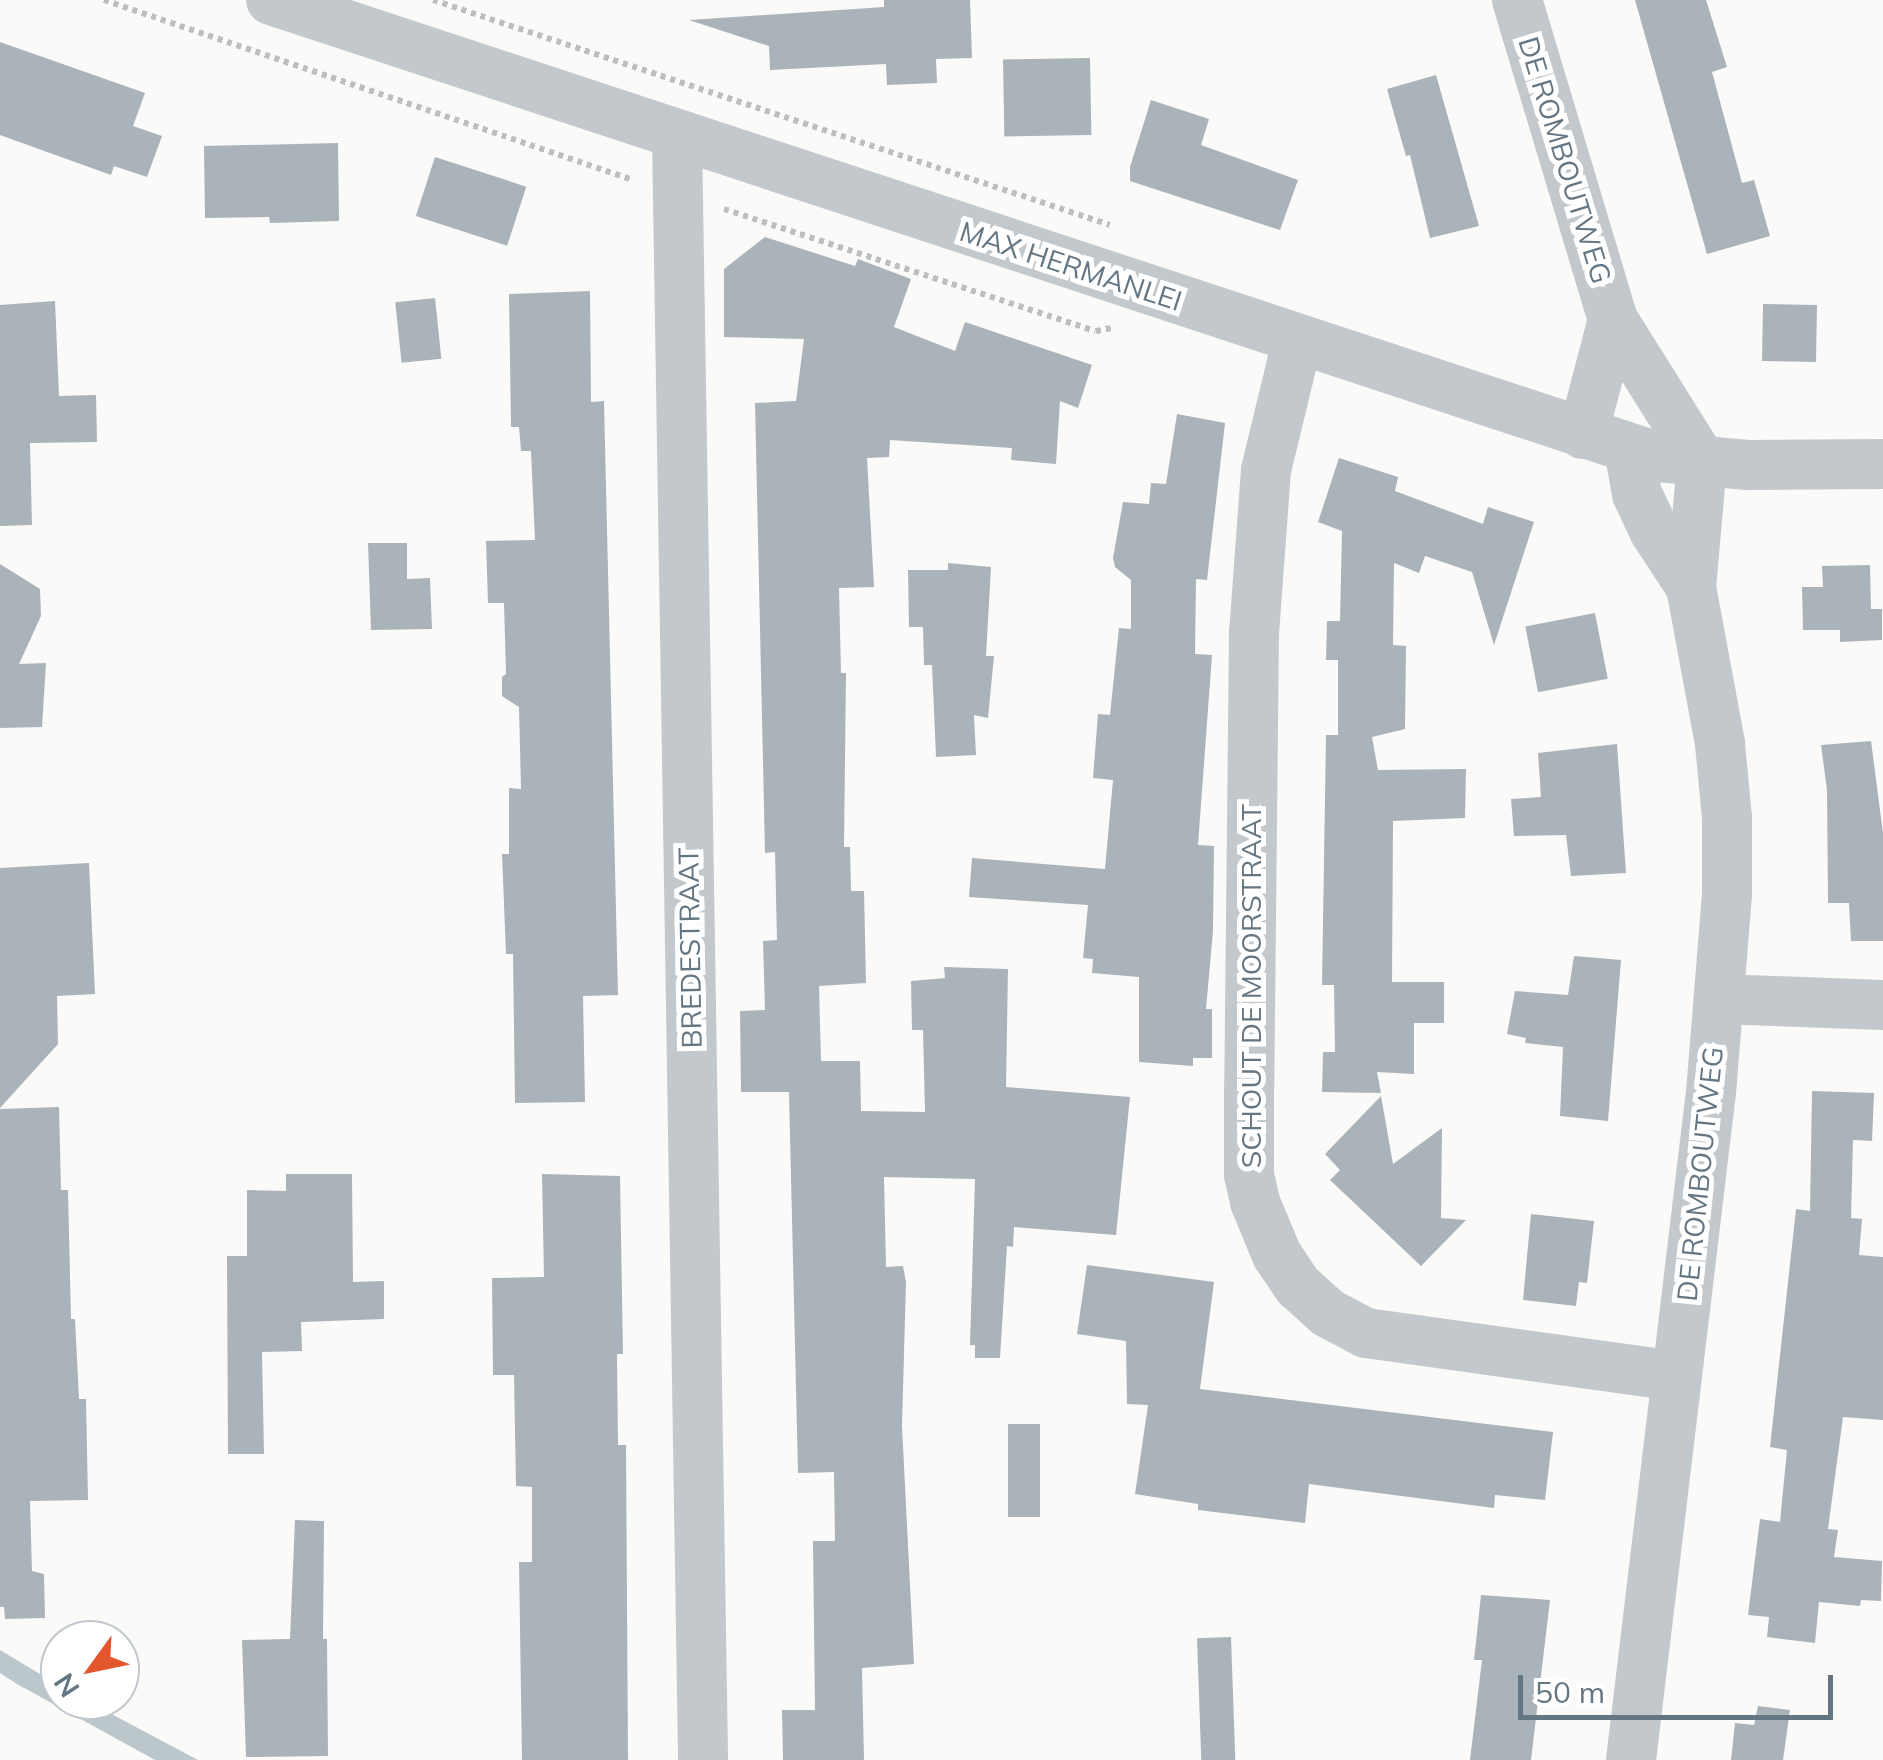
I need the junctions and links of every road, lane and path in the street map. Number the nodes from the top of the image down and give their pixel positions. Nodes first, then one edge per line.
1 (104, 0) edge
2 (272, 0) edge
3 (1517, 0) edge
4 (350, 14) edge
5 (677, 136) junction
6 (637, 181) dead end
7 (718, 207) dead end
8 (1613, 320) junction
9 (1120, 326) dead end
10 (1298, 342) junction
11 (1606, 441) junction
12 (1702, 462) junction
13 (1883, 464) edge
14 (1691, 587) junction
15 (1720, 998) junction
16 (1883, 1005) edge
17 (1676, 1376) junction
18 (703, 1760) edge
19 (1632, 1760) edge

1 - 6 path
2 - 4 street, MAX HERMANLEI
3 - 8 street, DE ROMBOUTWEG
4 - 5 street, MAX HERMANLEI
5 - 10 street, MAX HERMANLEI
5 - 18 street, BREDESTRAAT
7 - 9 path
8 - 11 street, DE ROMBOUTWEG
8 - 12 street, DE ROMBOUTWEG
10 - 11 street, MAX HERMANLEI
10 - 17 street, SCHOUT DE MOORSTRAAT
11 - 12 street, MAX HERMANLEI
11 - 14 street, DE ROMBOUTWEG
12 - 13 street, MAX HERMANLEI
12 - 14 street, DE ROMBOUTWEG
14 - 15 street, DE ROMBOUTWEG
15 - 16 street
15 - 17 street, DE ROMBOUTWEG
17 - 19 street, DE ROMBOUTWEG

